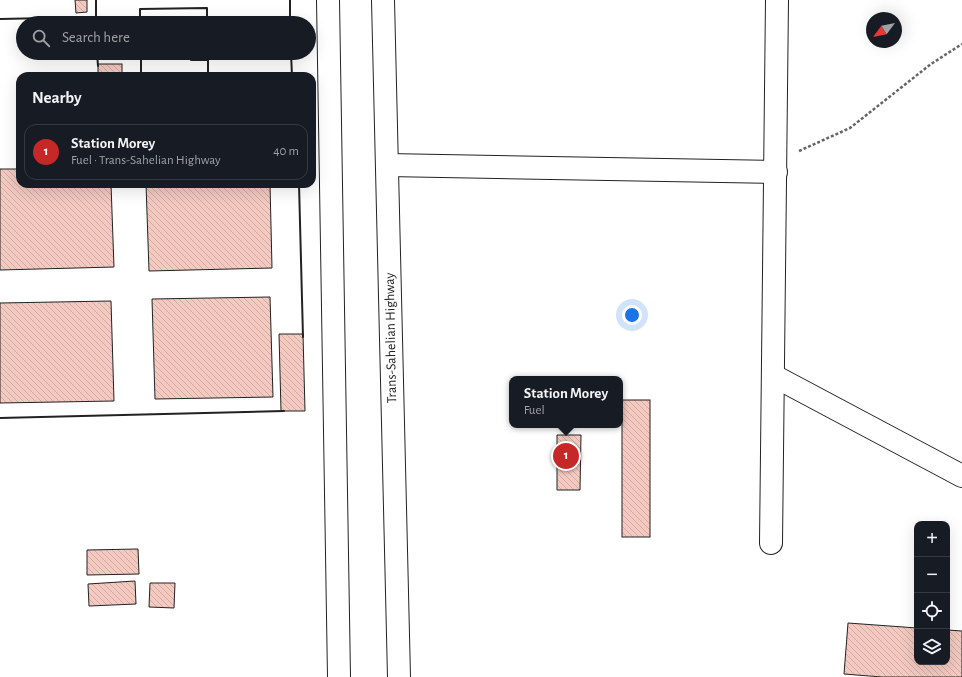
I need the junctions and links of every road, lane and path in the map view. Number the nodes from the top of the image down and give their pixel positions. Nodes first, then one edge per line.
1 (328, 0) edge
2 (383, 0) edge
3 (777, 0) edge
4 (962, 44) edge
5 (387, 165) junction
6 (776, 166) junction
7 (774, 376) junction
8 (962, 476) edge
9 (771, 544) dead end
10 (339, 677) edge
11 (399, 677) edge

1 - 10 main road
2 - 5 main road, Trans-Sahelian Highway
3 - 6 main road
4 - 6 path
5 - 6 main road
5 - 11 main road, Trans-Sahelian Highway
6 - 7 main road
7 - 8 main road
7 - 9 main road

